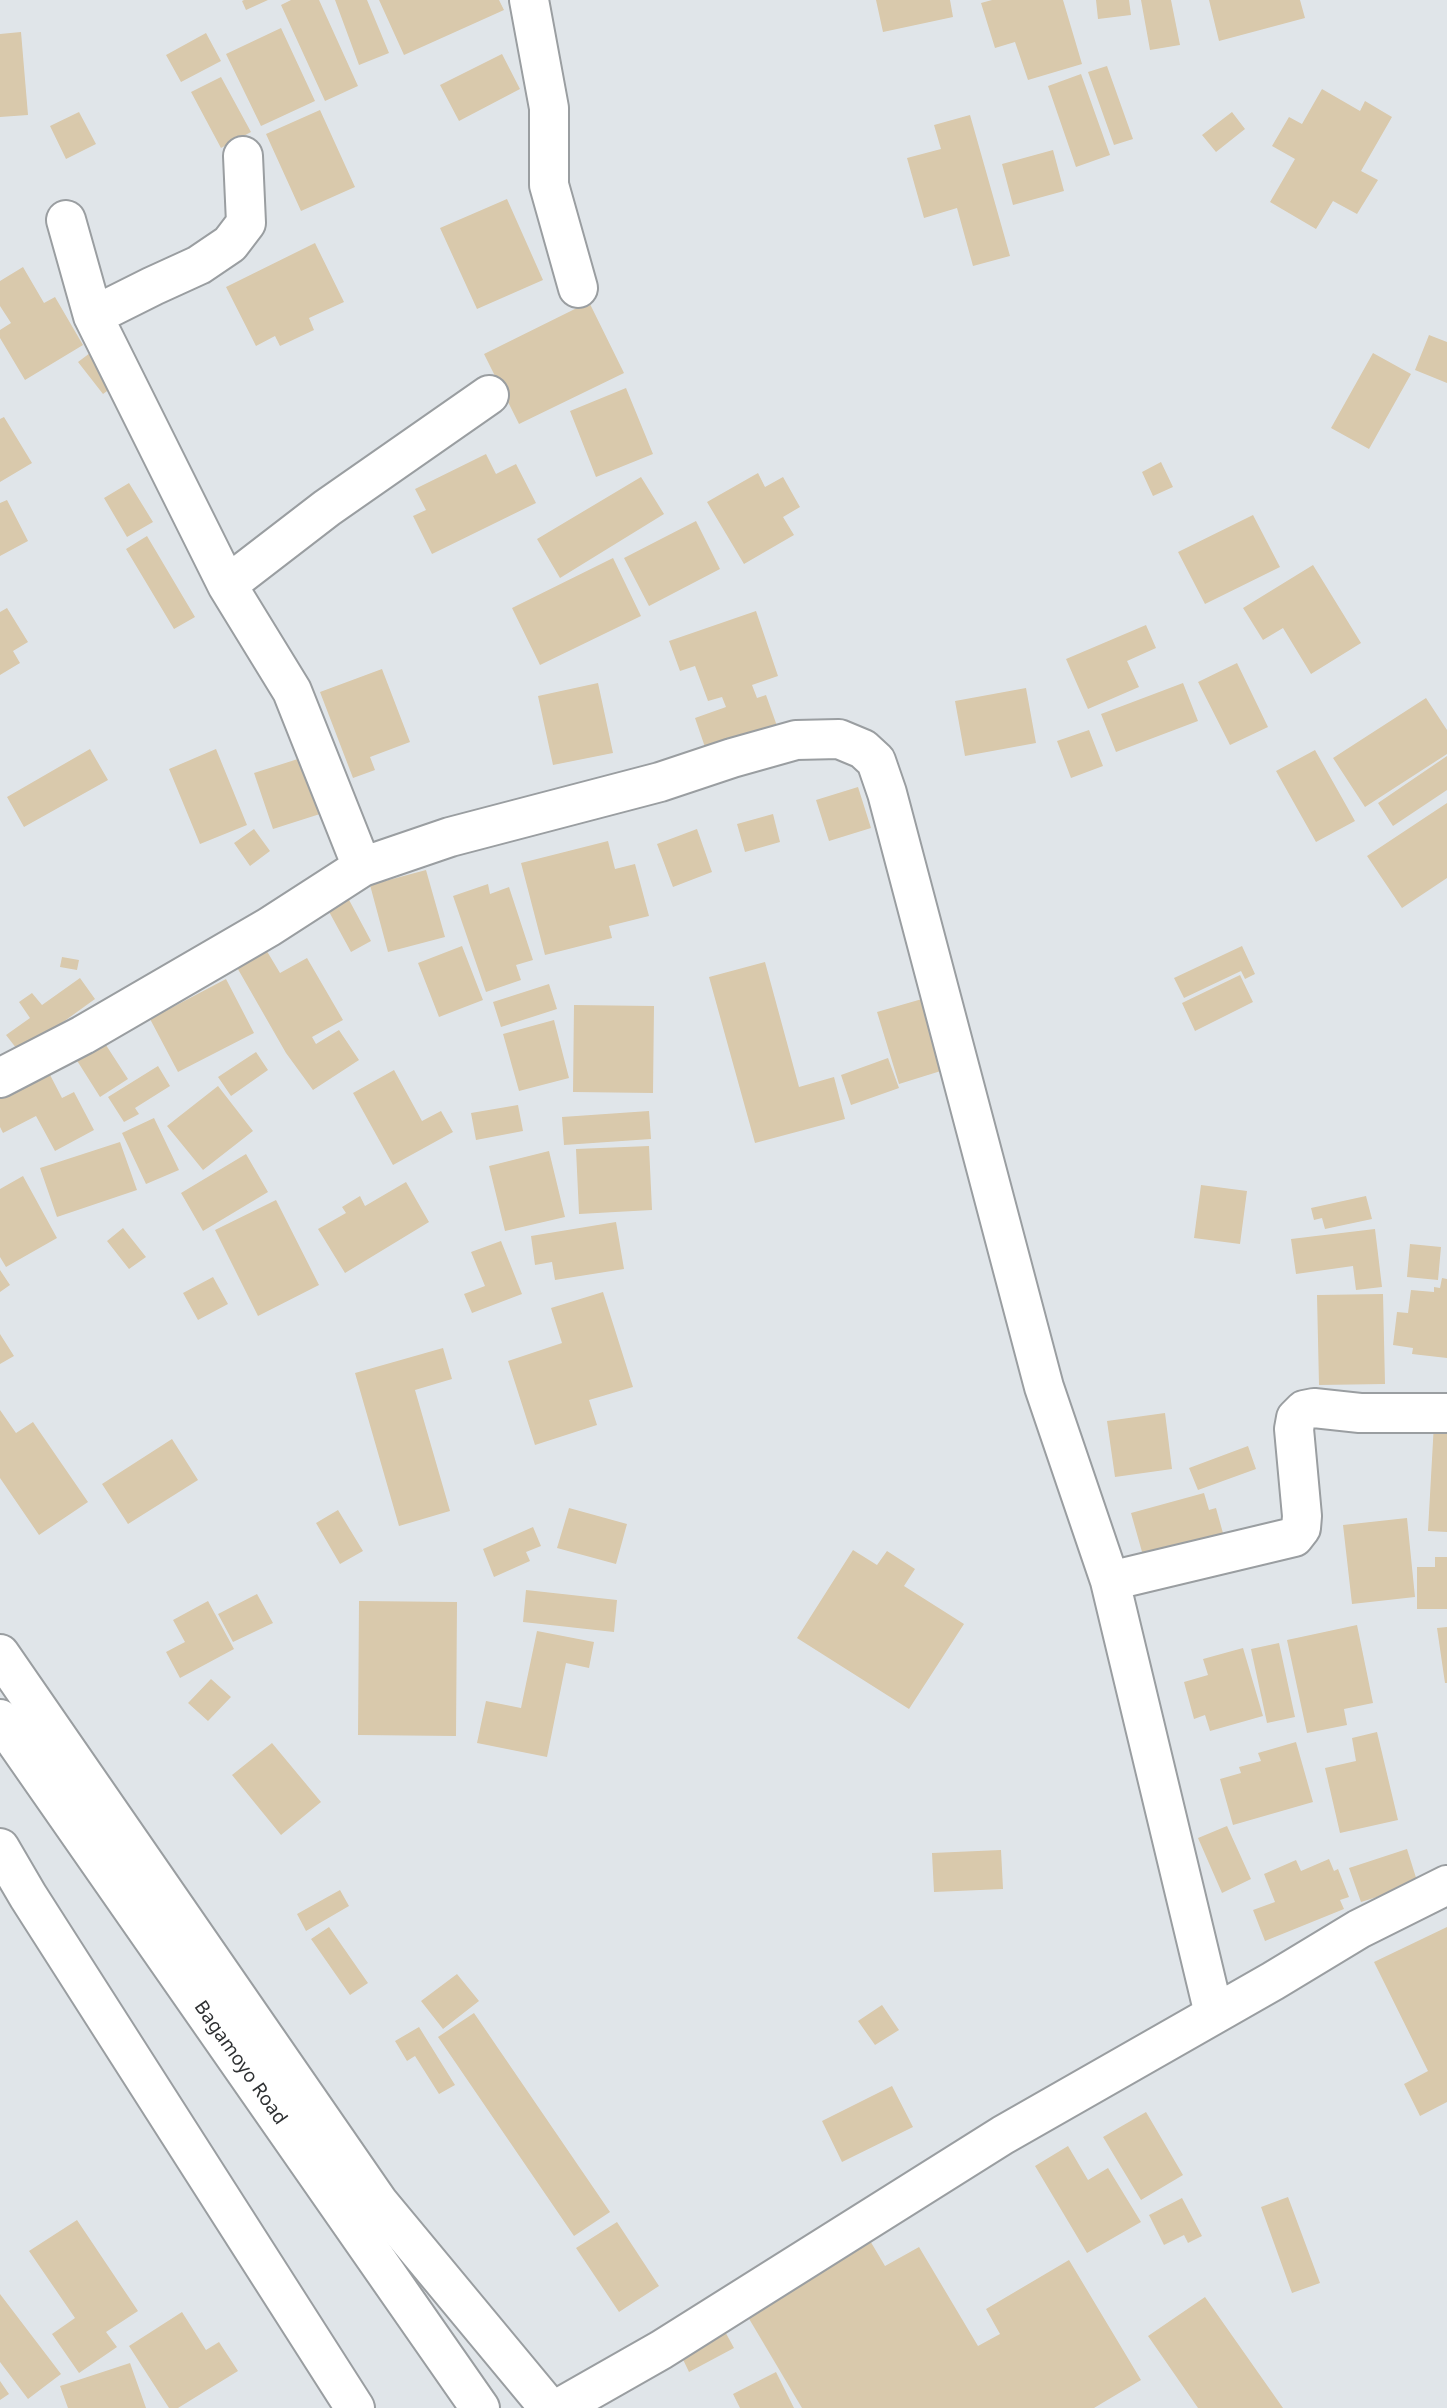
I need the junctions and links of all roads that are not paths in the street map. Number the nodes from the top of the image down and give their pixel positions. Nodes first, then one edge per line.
1 (529, 0) edge
2 (243, 156) dead end
3 (66, 220) dead end
4 (578, 288) dead end
5 (93, 316) junction
6 (489, 395) dead end
7 (227, 585) junction
8 (362, 867) junction
9 (0, 1078) edge
10 (1447, 1413) edge
11 (1110, 1581) junction
12 (0, 1654) edge
13 (0, 1719) edge
14 (0, 1848) edge
15 (1447, 1885) edge
16 (1214, 2014) junction
17 (355, 2408) edge
18 (480, 2408) edge
19 (549, 2408) edge
20 (559, 2408) edge

1 - 4 main road
2 - 5 main road
3 - 5 main road
5 - 7 main road
6 - 7 main road
7 - 8 main road
8 - 9 main road
8 - 11 main road
10 - 11 main road
11 - 16 main road
12 - 19 main road
13 - 18 main road, Bagamoyo Road
14 - 17 main road
15 - 16 main road
16 - 20 main road

